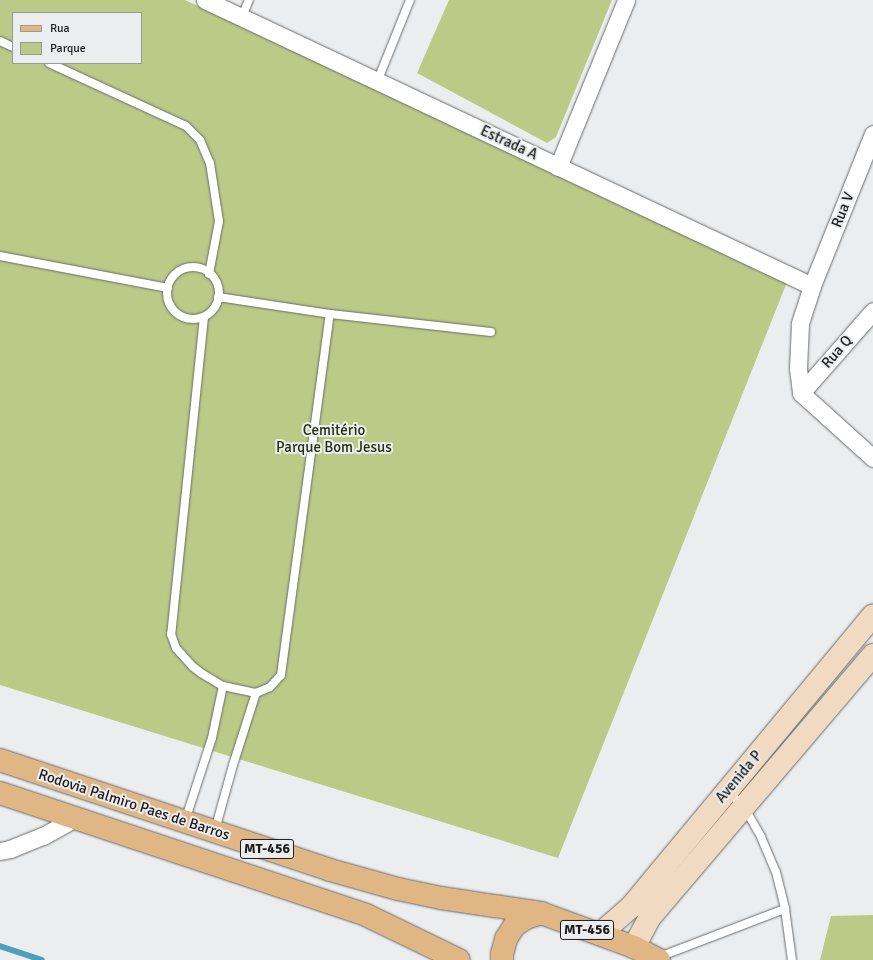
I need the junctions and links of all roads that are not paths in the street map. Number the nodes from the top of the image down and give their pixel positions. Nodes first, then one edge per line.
1 (205, 0) edge
2 (249, 0) edge
3 (410, 0) edge
4 (626, 0) edge
5 (242, 17) junction
6 (0, 41) edge
7 (12, 47) edge
8 (51, 64) edge
9 (377, 82) junction
10 (873, 134) edge
11 (558, 166) junction
12 (0, 256) edge
13 (209, 274) junction
14 (812, 286) junction
15 (168, 288) junction
16 (218, 297) junction
17 (873, 311) edge
18 (330, 314) junction
19 (204, 316) junction
20 (491, 332) dead end
21 (801, 393) junction
22 (873, 458) edge
23 (873, 615) edge
24 (873, 655) edge
25 (223, 686) junction
26 (256, 693) junction
27 (0, 760) edge
28 (728, 791) junction
29 (0, 793) edge
30 (744, 806) junction
31 (76, 818) junction
32 (185, 820) junction
33 (215, 831) junction
34 (0, 851) edge
35 (785, 909) junction
36 (541, 913) junction
37 (600, 934) junction
38 (633, 954) edge
39 (657, 959) edge
40 (459, 960) edge
41 (502, 960) edge
42 (792, 960) edge

1 - 5 street, Estrada A
2 - 5 lane
3 - 9 lane
4 - 11 street
5 - 9 street, Estrada A
6 - 7 lane
8 - 13 lane
9 - 11 street, Estrada A
10 - 14 street, Rua V
11 - 14 street, Estrada A
12 - 15 lane
13 - 15 lane
13 - 16 lane
14 - 21 street, Rua V
15 - 19 lane
16 - 18 lane
16 - 19 lane
17 - 21 street, Rua Q
18 - 20 lane
18 - 26 lane
19 - 25 lane
21 - 22 street
23 - 28 street, Avenida P
24 - 30 street, Avenida P
25 - 26 lane
25 - 32 lane
26 - 33 lane
27 - 32 main road, Rodovia Palmiro Paes de Barros / MT-456
28 - 30 lane
28 - 37 street, Avenida P
29 - 31 main road, Rodovia Palmiro Paes de Barros / MT-456
30 - 35 lane
30 - 38 street, Avenida P
31 - 34 street
31 - 40 main road, Rodovia Palmiro Paes de Barros / MT-456
32 - 33 main road, Rodovia Palmiro Paes de Barros / MT-456
33 - 36 main road, Rodovia Palmiro Paes de Barros / MT-456
35 - 39 lane
35 - 42 lane
36 - 37 main road, Rodovia Palmiro Paes de Barros / MT-456
36 - 41 main road
37 - 38 main road, Rodovia Palmiro Paes de Barros / MT-456
38 - 39 main road, Rodovia Palmiro Paes de Barros / MT-456

